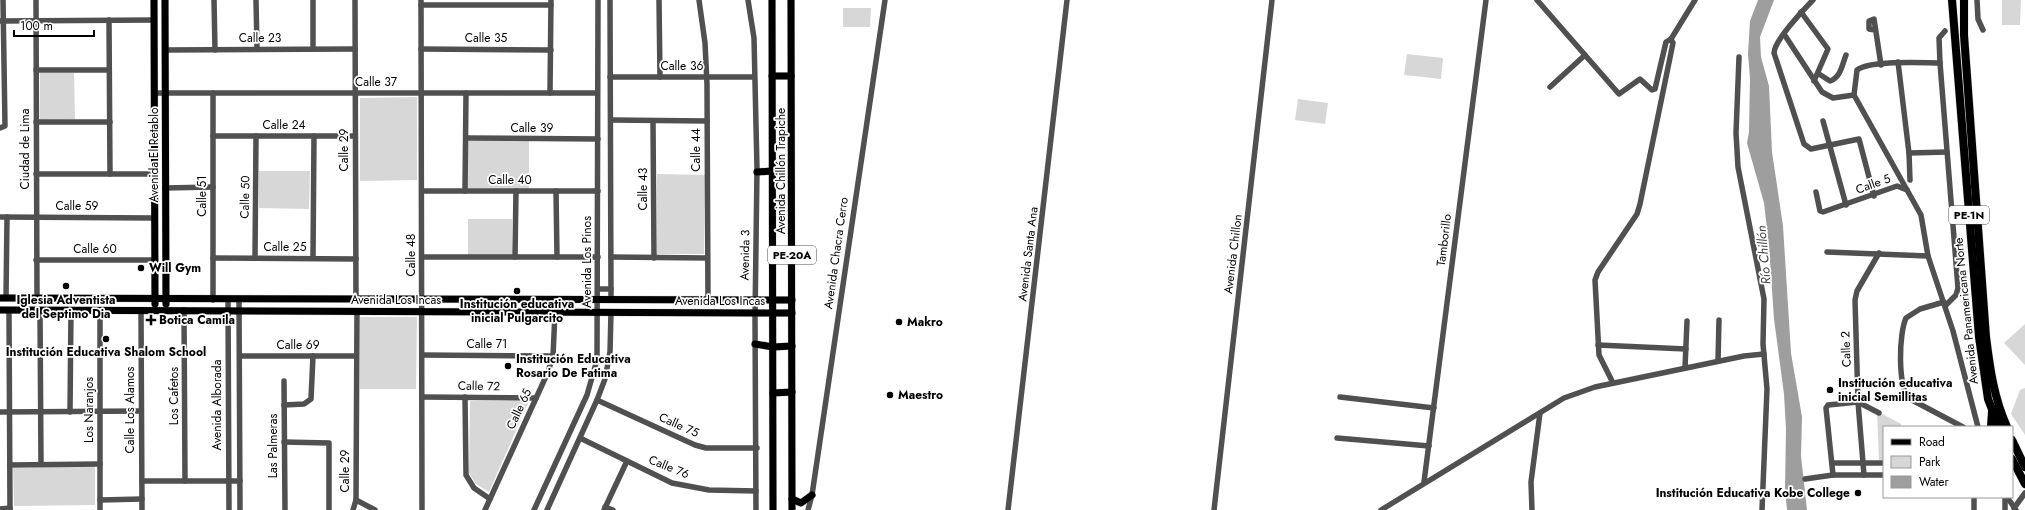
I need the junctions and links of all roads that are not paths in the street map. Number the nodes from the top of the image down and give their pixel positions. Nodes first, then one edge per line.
1 (3, 0) edge
2 (36, 0) edge
3 (154, 0) edge
4 (165, 0) edge
5 (214, 0) edge
6 (256, 0) edge
7 (313, 0) edge
8 (355, 0) edge
9 (598, 0) edge
10 (610, 0) edge
11 (659, 0) edge
12 (699, 0) edge
13 (748, 0) edge
14 (772, 0) edge
15 (791, 0) edge
16 (885, 0) edge
17 (1067, 0) edge
18 (1272, 0) edge
19 (1486, 0) edge
20 (1537, 0) edge
21 (1695, 0) edge
22 (1813, 0) edge
23 (1952, 0) edge
24 (1964, 0) edge
25 (1977, 0) edge
26 (421, 2) edge
27 (551, 2) edge
28 (1801, 12) junction
29 (36, 20) junction
30 (109, 20) junction
31 (154, 20) junction
32 (2, 21) edge
33 (1875, 30) dead end
34 (1984, 30) dead end
35 (1945, 31) dead end
36 (1784, 34) junction
37 (1671, 39) junction
38 (257, 49) junction
39 (313, 49) junction
40 (355, 49) junction
41 (421, 49) junction
42 (165, 50) junction
43 (215, 50) junction
44 (551, 50) junction
45 (1585, 55) junction
46 (1846, 55) dead end
47 (1739, 57) dead end
48 (1898, 62) junction
49 (1940, 63) junction
50 (1881, 64) junction
51 (36, 70) junction
52 (109, 70) junction
53 (1819, 74) junction
54 (772, 76) junction
55 (791, 76) junction
56 (610, 77) junction
57 (660, 77) junction
58 (706, 77) junction
59 (754, 77) junction
60 (1814, 81) junction
61 (1550, 87) dead end
62 (154, 93) junction
63 (165, 93) junction
64 (214, 93) junction
65 (355, 93) junction
66 (421, 93) junction
67 (466, 93) junction
68 (550, 93) junction
69 (597, 93) junction
70 (1854, 95) junction
71 (611, 120) junction
72 (653, 121) junction
73 (707, 121) junction
74 (1823, 121) dead end
75 (36, 122) junction
76 (110, 122) junction
77 (0, 128) edge
78 (213, 136) junction
79 (256, 136) junction
80 (314, 136) junction
81 (355, 136) junction
82 (466, 138) junction
83 (598, 139) junction
84 (1828, 146) junction
85 (1947, 152) junction
86 (1909, 153) junction
87 (772, 171) junction
88 (757, 172) junction
89 (36, 174) junction
90 (110, 174) junction
91 (154, 174) junction
92 (1910, 180) dead end
93 (213, 187) junction
94 (165, 188) junction
95 (1907, 190) junction
96 (422, 191) junction
97 (465, 191) junction
98 (516, 191) junction
99 (556, 191) junction
100 (598, 191) junction
101 (1816, 192) dead end
102 (1874, 196) junction
103 (1846, 205) junction
104 (0, 217) edge
105 (7, 217) junction
106 (36, 217) junction
107 (154, 218) junction
108 (1827, 252) dead end
109 (1879, 254) junction
110 (1928, 256) junction
111 (422, 257) junction
112 (516, 257) junction
113 (557, 257) junction
114 (598, 257) junction
115 (611, 257) junction
116 (213, 258) junction
117 (255, 258) junction
118 (313, 258) junction
119 (654, 258) junction
120 (707, 258) junction
121 (356, 259) junction
122 (36, 260) junction
123 (154, 260) junction
124 (598, 289) junction
125 (611, 290) junction
126 (3, 298) edge
127 (36, 298) junction
128 (46, 298) junction
129 (228, 299) junction
130 (239, 299) junction
131 (356, 299) junction
132 (155, 300) junction
133 (166, 300) junction
134 (213, 300) junction
135 (388, 300) junction
136 (422, 300) junction
137 (598, 300) junction
138 (611, 300) junction
139 (708, 300) junction
140 (755, 300) junction
141 (772, 300) junction
142 (792, 300) junction
143 (1944, 304) junction
144 (0, 310) edge
145 (9, 310) junction
146 (43, 310) junction
147 (71, 310) junction
148 (100, 310) junction
149 (141, 310) junction
150 (155, 310) junction
151 (166, 310) junction
152 (184, 310) junction
153 (228, 310) junction
154 (239, 310) junction
155 (357, 311) junction
156 (388, 311) junction
157 (422, 311) junction
158 (555, 312) junction
159 (598, 312) junction
160 (611, 312) junction
161 (755, 312) junction
162 (772, 312) junction
163 (792, 312) junction
164 (1719, 320) dead end
165 (1687, 321) dead end
166 (755, 344) junction
167 (1598, 345) junction
168 (792, 346) junction
169 (773, 347) junction
170 (1686, 349) junction
171 (1764, 354) junction
172 (422, 355) junction
173 (240, 356) junction
174 (313, 356) junction
175 (356, 356) junction
176 (553, 356) junction
177 (1718, 361) junction
178 (1685, 368) junction
179 (284, 381) dead end
180 (1613, 383) junction
181 (792, 392) junction
182 (773, 393) junction
183 (422, 397) junction
184 (465, 397) junction
185 (1340, 397) dead end
186 (536, 398) junction
187 (597, 400) junction
188 (1858, 402) junction
189 (284, 405) junction
190 (1434, 408) junction
191 (1992, 410) junction
192 (100, 411) junction
193 (141, 411) junction
194 (0, 412) edge
195 (9, 412) junction
196 (42, 412) junction
197 (70, 412) junction
198 (1540, 413) junction
199 (1878, 413) dead end
200 (1961, 426) edge
201 (1978, 426) edge
202 (1991, 426) edge
203 (1999, 426) edge
204 (2006, 426) edge
205 (580, 438) junction
206 (1337, 438) dead end
207 (284, 442) junction
208 (2013, 443) edge
209 (1429, 446) junction
210 (757, 448) junction
211 (2025, 454) edge
212 (627, 461) junction
213 (2013, 461) edge
214 (1832, 463) junction
215 (1863, 463) junction
216 (1883, 463) edge
217 (41, 464) junction
218 (100, 464) junction
219 (10, 465) junction
220 (2025, 467) edge
221 (1833, 474) junction
222 (1864, 475) junction
223 (1883, 475) edge
224 (1805, 479) dead end
225 (142, 481) junction
226 (185, 481) junction
227 (229, 481) junction
228 (240, 481) junction
229 (1424, 482) junction
230 (2025, 484) edge
231 (756, 491) junction
232 (2025, 493) edge
233 (812, 495) junction
234 (1974, 498) edge
235 (2006, 498) edge
236 (2007, 498) edge
237 (142, 499) junction
238 (490, 499) junction
239 (100, 500) junction
240 (356, 500) junction
241 (792, 500) junction
242 (605, 508) edge
243 (0, 509) edge
244 (10, 509) edge
245 (2015, 509) edge
246 (100, 510) edge
247 (142, 510) edge
248 (229, 510) edge
249 (240, 510) edge
250 (284, 510) edge
251 (329, 510) edge
252 (353, 510) edge
253 (375, 510) edge
254 (422, 510) edge
255 (485, 510) edge
256 (534, 510) edge
257 (547, 510) edge
258 (613, 510) edge
259 (756, 510) edge
260 (773, 510) edge
261 (792, 510) edge
262 (808, 510) edge
263 (1008, 510) edge
264 (1214, 510) edge
265 (1382, 510) edge
266 (1532, 510) edge
267 (1762, 510) edge
268 (1974, 510) edge
269 (2005, 510) edge

1 - 32 street
2 - 29 street, Ciudad de Lima
3 - 31 main road, Avenida El Retablo
4 - 42 main road, Avenida El Retablo
5 - 43 street
6 - 38 street
7 - 39 street
8 - 40 street, Calle 29
9 - 69 street, Avenida Los Pinos
10 - 56 street, Avenida Los Pinos
11 - 57 street
12 - 58 street, Calle 44
13 - 59 street, Avenida 3
14 - 54 main road, Avenida Chillón Trapiche / PE-20A
15 - 55 main road, Avenida Chillón Trapiche / PE-20A
16 - 233 street, Avenida Chacra Cerro
17 - 263 street, Avenida Santa Ana
18 - 264 street, Avenida Chillon
19 - 190 street, Tamborillo
20 - 45 street
21 - 37 street
22 - 28 street
23 - 191 highway, Avenida Panamericana Norte / PE-1N
24 - 204 highway, Avenida Panamericana Norte / PE-1N
25 - 34 street
26 - 27 street
26 - 41 street, Calle 48
27 - 44 street
28 - 36 street
28 - 53 street
29 - 30 street
29 - 32 street
29 - 51 street, Ciudad de Lima
30 - 31 street
30 - 52 street
31 - 62 main road, Avenida El Retablo
32 - 77 street
33 - 50 street
35 - 49 street
36 - 60 street
36 - 84 street
37 - 45 street
37 - 167 street
38 - 39 street, Calle 23
38 - 43 street, Calle 23
39 - 40 street, Calle 23
40 - 65 street, Calle 29
41 - 44 street, Calle 35
41 - 66 street, Calle 48
42 - 43 street, Calle 23
42 - 63 main road, Avenida El Retablo
44 - 68 street
45 - 61 street
46 - 53 street
47 - 171 street
48 - 49 street
48 - 50 street
48 - 86 street
49 - 85 street
50 - 70 street
51 - 52 street
51 - 75 street, Ciudad de Lima
52 - 76 street
53 - 60 street
54 - 55 main road
54 - 87 main road, Avenida Chillón Trapiche / PE-20A
55 - 142 main road, Avenida Chillón Trapiche / PE-20A
56 - 57 street, Calle 36
56 - 71 street, Avenida Los Pinos
57 - 58 street, Calle 36
58 - 59 street, Calle 36
58 - 73 street, Calle 44
59 - 88 street, Avenida 3
60 - 70 street
62 - 63 street, Calle 37
62 - 91 main road, Avenida El Retablo
63 - 64 street, Calle 37
63 - 94 main road, Avenida El Retablo
64 - 65 street, Calle 37
64 - 78 street, Calle 51
65 - 66 street, Calle 37
65 - 81 street, Calle 29
66 - 67 street, Calle 37
66 - 96 street, Calle 48
67 - 68 street, Calle 37
67 - 82 street
68 - 69 street, Calle 37
69 - 83 street, Avenida Los Pinos
70 - 95 street
71 - 72 street
71 - 115 street, Avenida Los Pinos
72 - 73 street
72 - 119 street, Calle 43
73 - 120 street, Calle 44
74 - 84 street
75 - 76 street
75 - 89 street, Ciudad de Lima
76 - 90 street
78 - 79 street, Calle 24
78 - 93 street, Calle 51
79 - 80 street, Calle 24
79 - 117 street, Calle 50
80 - 81 street, Calle 24
80 - 118 street
81 - 121 street, Calle 29
82 - 83 street, Calle 39
82 - 97 street
83 - 100 street, Avenida Los Pinos
84 - 102 street
84 - 103 street
85 - 86 street
85 - 143 street
86 - 92 street
87 - 88 main road
87 - 141 main road, Avenida Chillón Trapiche / PE-20A
88 - 140 street, Avenida 3
89 - 90 street
89 - 106 street, Ciudad de Lima
90 - 91 street
91 - 107 main road, Avenida El Retablo
93 - 94 street
93 - 116 street, Calle 51
94 - 133 main road, Avenida El Retablo
95 - 102 street, Calle 5
95 - 110 street, Calle 5
96 - 97 street, Calle 40
96 - 111 street, Calle 48
97 - 98 street, Calle 40
98 - 99 street, Calle 40
98 - 112 street
99 - 100 street, Calle 40
99 - 113 street
100 - 114 street, Avenida Los Pinos
101 - 103 street, Calle 5
102 - 103 street, Calle 5
104 - 105 street, Calle 59
105 - 106 street, Calle 59
105 - 126 street
106 - 107 street, Calle 59
106 - 122 street, Ciudad de Lima
107 - 123 main road, Avenida El Retablo
108 - 109 street
109 - 110 street
109 - 188 street, Calle 2
110 - 143 street, Calle 5
111 - 112 street
111 - 136 street, Calle 48
112 - 113 street
113 - 114 street
114 - 124 street, Avenida Los Pinos
115 - 119 street
115 - 125 street, Avenida Los Pinos
116 - 117 street, Calle 25
116 - 134 street, Calle 51
117 - 118 street, Calle 25
118 - 121 street, Calle 25
119 - 120 street
120 - 139 street, Calle 44
121 - 131 street, Calle 29
122 - 123 street, Calle 60
122 - 127 street, Ciudad de Lima
123 - 132 main road, Avenida El Retablo
124 - 125 street
124 - 137 street, Avenida Los Pinos
125 - 138 street, Avenida Los Pinos
126 - 127 main road, Avenida Los Incas
127 - 128 main road, Avenida Los Incas
128 - 132 main road, Avenida Los Incas
128 - 146 main road
129 - 130 main road, Avenida Los Incas
129 - 134 main road, Avenida Los Incas
129 - 153 street, Avenida Alborada
130 - 131 main road, Avenida Los Incas
130 - 154 street, Avenida Alborada
131 - 135 main road, Avenida Los Incas
132 - 133 main road, Avenida Los Incas
132 - 150 main road, Avenida El Retablo
133 - 134 main road, Avenida Los Incas
133 - 151 main road, Avenida El Retablo
135 - 136 main road, Avenida Los Incas
135 - 156 main road
136 - 137 main road, Avenida Los Incas
136 - 157 street, Calle 48
137 - 138 main road, Avenida Los Incas
137 - 159 street, Avenida Los Pinos
138 - 139 main road, Avenida Los Incas
139 - 140 main road, Avenida Los Incas
140 - 141 main road, Avenida Los Incas
140 - 161 street, Avenida 3
141 - 142 main road, Avenida Los Incas
141 - 162 main road, Avenida Chillón Trapiche / PE-20A
142 - 163 main road, Avenida Chillón Trapiche / PE-20A
143 - 200 street
143 - 201 street, Calle 5
144 - 145 main road, Avenida Los Incas
145 - 146 main road, Avenida Los Incas
145 - 195 street
146 - 147 main road, Avenida Los Incas
146 - 196 street
147 - 148 main road, Avenida Los Incas
147 - 197 street
148 - 149 main road, Avenida Los Incas
148 - 192 street, Los Naranjos
149 - 150 main road, Avenida Los Incas
149 - 193 street, Calle Los Alamos
150 - 151 main road, Avenida Los Incas
151 - 152 main road, Avenida Los Incas
152 - 153 main road, Avenida Los Incas
152 - 226 street, Los Cafetos
153 - 154 main road, Avenida Los Incas
153 - 227 street, Avenida Alborada
154 - 155 main road, Avenida Los Incas
154 - 173 street, Avenida Alborada
155 - 156 main road, Avenida Los Incas
155 - 175 street, Calle 29
156 - 157 main road, Avenida Los Incas
157 - 158 main road, Avenida Los Incas
157 - 172 street, Calle 48
158 - 159 main road, Avenida Los Incas
158 - 176 street, Calle 65
159 - 160 main road, Avenida Los Incas
159 - 256 street, Avenida Los Pinos
160 - 161 main road, Avenida Los Incas
160 - 187 street, Avenida Los Pinos
161 - 162 main road, Avenida Los Incas
161 - 166 street, Avenida 3
162 - 163 main road, Avenida Los Incas
162 - 169 main road, Avenida Chillón Trapiche / PE-20A
163 - 168 main road, Avenida Chillón Trapiche / PE-20A
164 - 177 street
165 - 170 street
166 - 169 main road
166 - 210 street, Avenida 3
167 - 170 street
167 - 180 street
168 - 169 main road
168 - 181 main road, Avenida Chillón Trapiche / PE-20A
169 - 182 main road, Avenida Chillón Trapiche / PE-20A
170 - 178 street
171 - 177 street
171 - 267 street
172 - 176 street, Calle 71
172 - 183 street, Calle 48
173 - 174 street, Calle 69
173 - 228 street, Avenida Alborada
174 - 175 street, Calle 69
174 - 189 street
175 - 240 street, Calle 29
176 - 186 street, Calle 65
177 - 178 street
178 - 180 street
179 - 189 street, Las Palmeras
180 - 198 street
181 - 182 main road
181 - 241 main road, Avenida Chillón Trapiche / PE-20A
182 - 260 main road, Avenida Chillón Trapiche / PE-20A
183 - 184 street, Calle 72
183 - 254 street, Calle 48
184 - 186 street, Calle 72
184 - 238 street
185 - 190 street
186 - 238 street, Calle 65
187 - 205 street, Avenida Los Pinos
187 - 210 street, Calle 75
188 - 199 street
188 - 214 street
188 - 215 street, Calle 2
189 - 207 street, Las Palmeras
190 - 209 street, Tamborillo
191 - 202 highway
191 - 203 highway, Avenida Panamericana Norte / PE-1N
192 - 193 street
192 - 197 street
192 - 218 street, Los Naranjos
193 - 225 street, Calle Los Alamos
194 - 195 street
195 - 196 street
195 - 219 street
196 - 197 street
196 - 217 street
198 - 229 street
198 - 266 street
205 - 212 street, Calle 76
205 - 257 street, Avenida Los Pinos
206 - 209 street
207 - 250 street, Las Palmeras
207 - 251 street
208 - 211 highway
208 - 220 highway
209 - 229 street, Tamborillo
210 - 231 street, Avenida 3
212 - 231 street, Calle 76
212 - 242 street
213 - 230 highway
214 - 215 street
214 - 221 street
215 - 216 street
215 - 222 street, Calle 2
217 - 218 street
217 - 219 street
218 - 239 street, Los Naranjos
219 - 244 street
221 - 222 street
221 - 224 street
222 - 223 street
225 - 226 street
225 - 237 street, Calle Los Alamos
226 - 227 street
227 - 228 street
227 - 248 street, Avenida Alborada
228 - 249 street, Avenida Alborada
229 - 265 street
231 - 259 street, Avenida 3
232 - 245 street
233 - 241 main road
233 - 262 street, Avenida Chacra Cerro
234 - 268 street
235 - 269 street
236 - 245 street
237 - 239 street
237 - 247 street, Calle Los Alamos
238 - 255 street, Calle 65
239 - 246 street, Los Naranjos
240 - 252 street, Calle 29
240 - 253 street
241 - 261 main road, Avenida Chillón Trapiche / PE-20A
242 - 258 street
243 - 244 street

